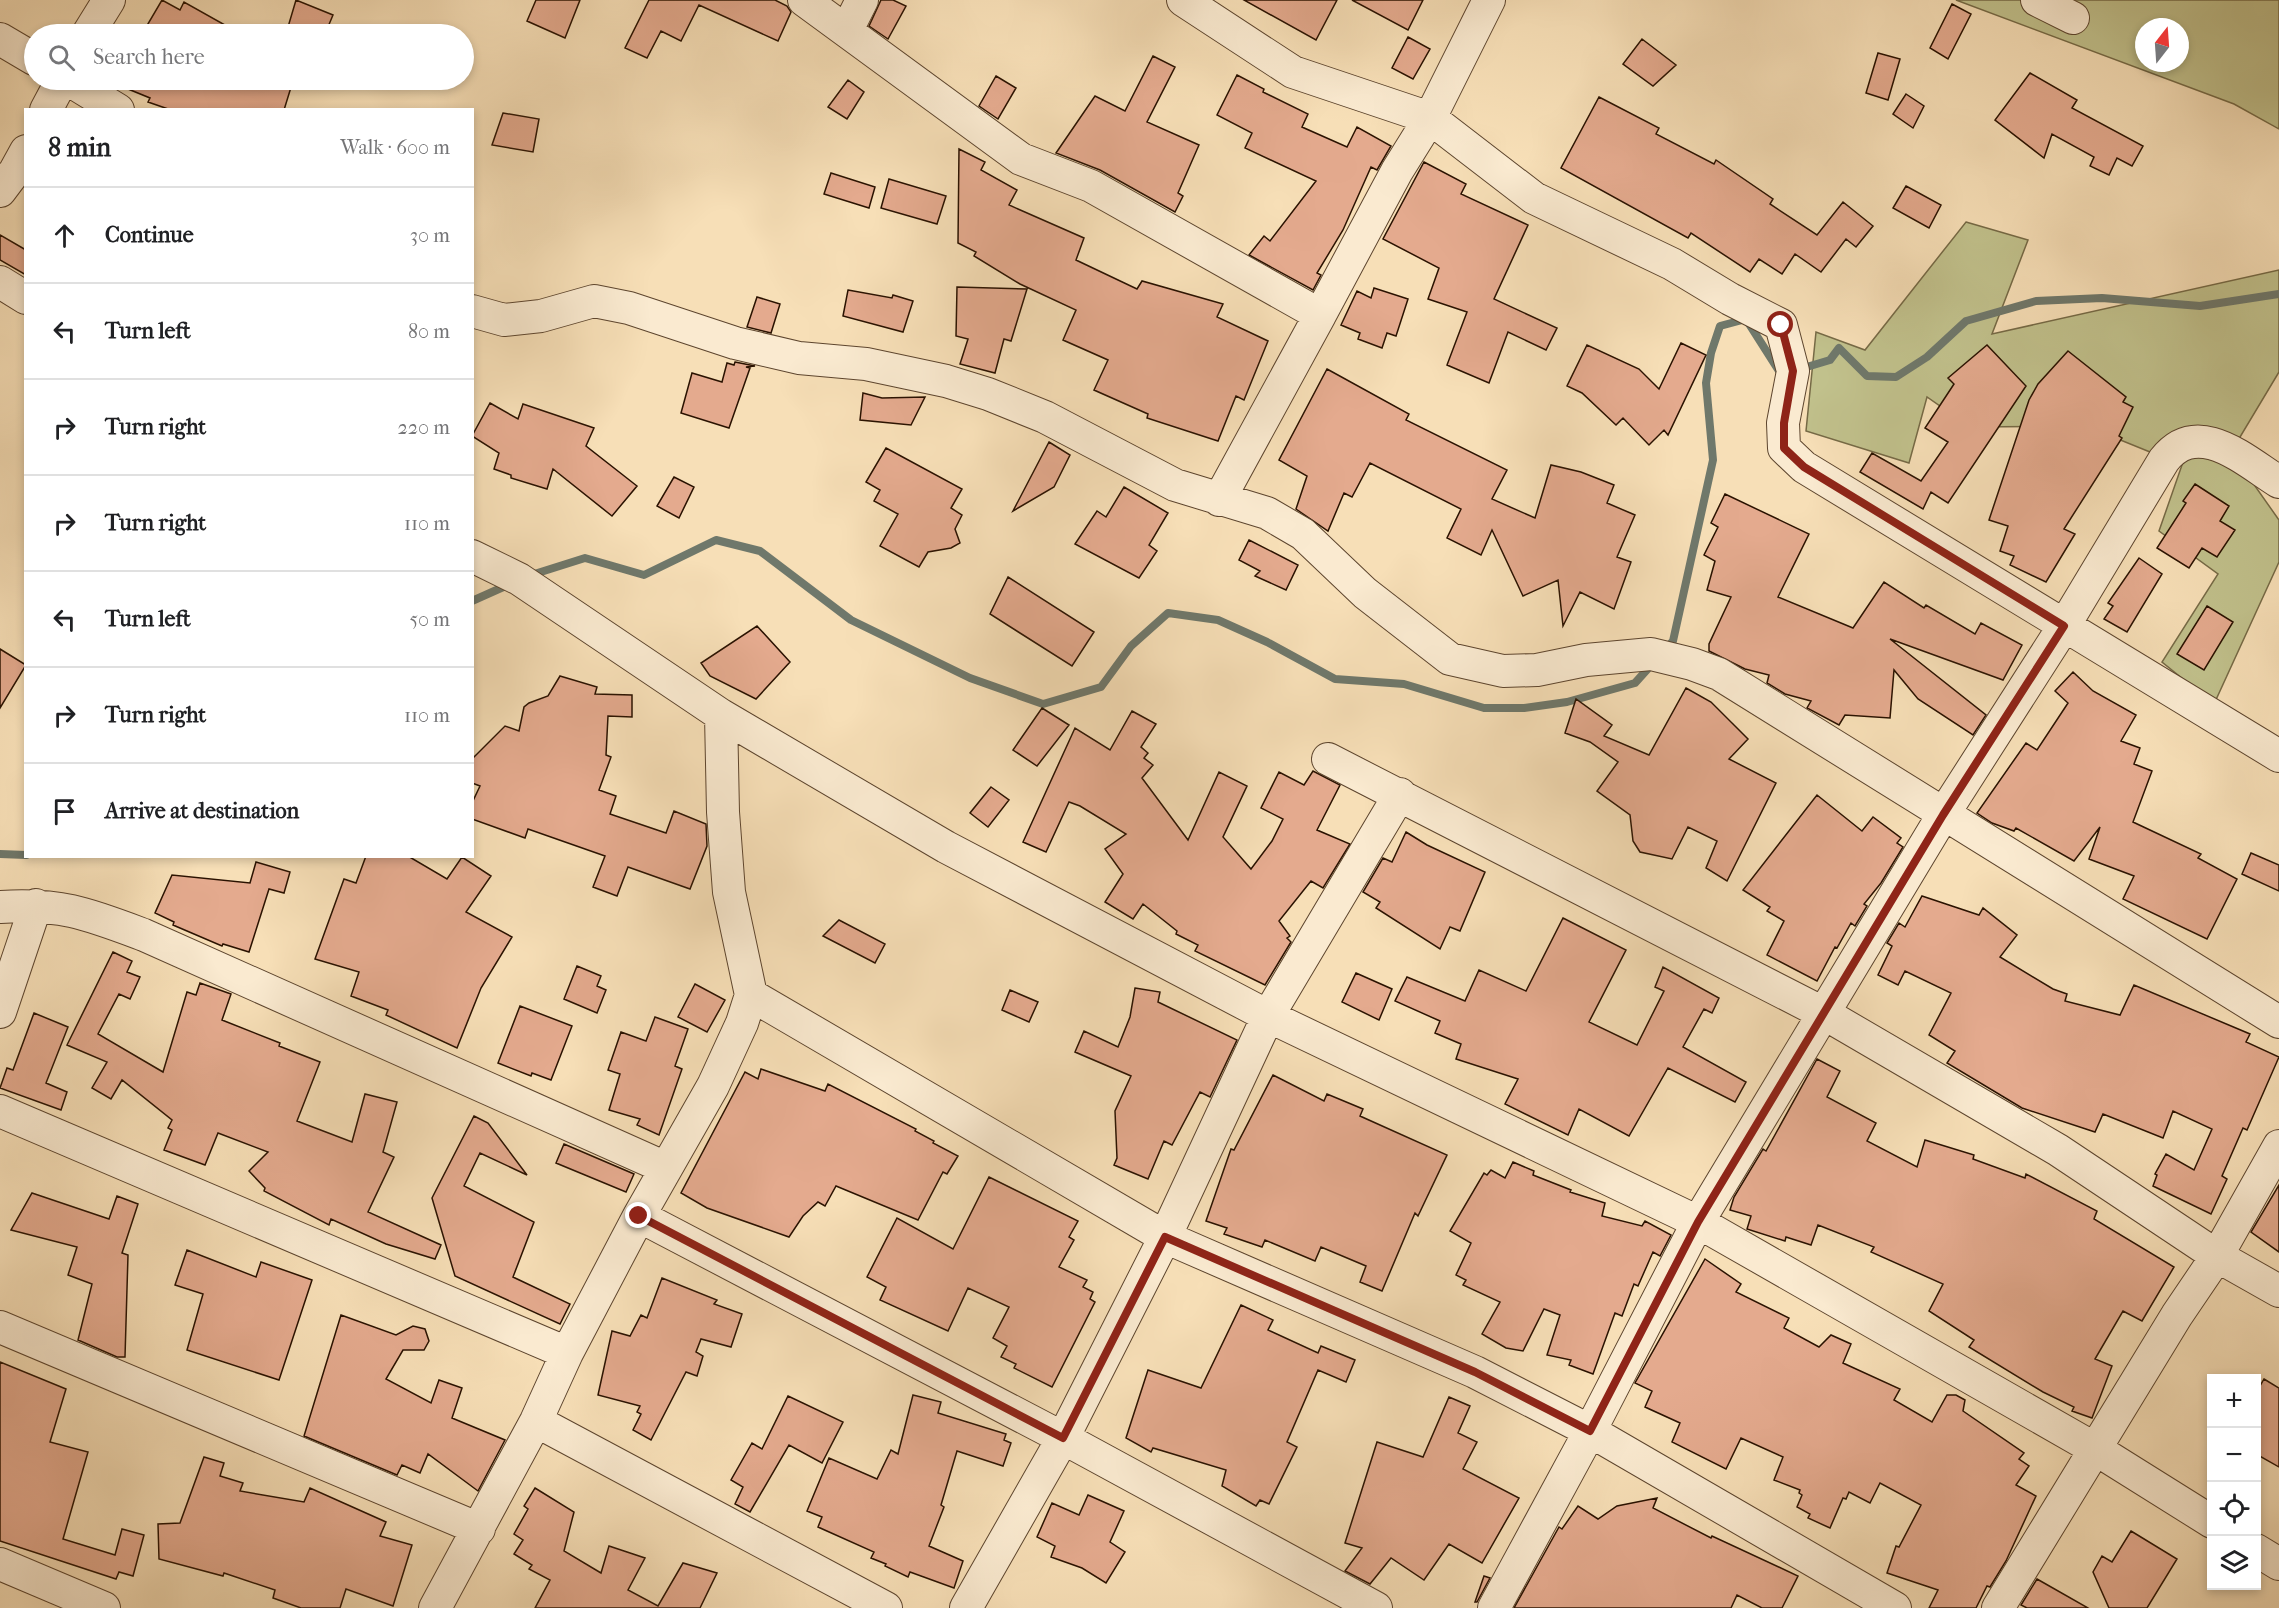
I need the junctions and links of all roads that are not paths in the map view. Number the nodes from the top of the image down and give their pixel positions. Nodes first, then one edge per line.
1 (109, 0) edge
2 (804, 0) edge
3 (862, 0) edge
4 (1183, 0) edge
5 (1489, 0) edge
6 (2037, 0) edge
7 (2073, 18) dead end
8 (94, 24) edge
9 (847, 30) junction
10 (0, 39) edge
11 (24, 53) edge
12 (57, 90) edge
13 (85, 90) edge
14 (47, 108) edge
15 (115, 108) edge
16 (1430, 118) junction
17 (24, 155) edge
18 (0, 191) edge
19 (0, 282) edge
20 (24, 297) edge
21 (474, 312) edge
22 (1320, 315) junction
23 (2279, 483) edge
24 (1220, 500) junction
25 (474, 557) edge
26 (2064, 626) junction
27 (721, 715) junction
28 (2279, 756) edge
29 (1329, 759) dead end
30 (1400, 794) junction
31 (1943, 815) junction
32 (36, 904) junction
33 (0, 906) edge
34 (752, 995) junction
35 (0, 1012) edge
36 (1825, 1014) junction
37 (1268, 1016) junction
38 (2279, 1022) edge
39 (0, 1111) edge
40 (2279, 1146) edge
41 (666, 1168) junction
42 (639, 1216) junction
43 (1698, 1222) junction
44 (1165, 1237) junction
45 (2217, 1256) junction
46 (2279, 1291) edge
47 (0, 1327) edge
48 (567, 1353) junction
49 (536, 1420) junction
50 (1590, 1431) junction
51 (1063, 1438) junction
52 (2097, 1450) junction
53 (2207, 1519) edge
54 (479, 1529) junction
55 (2261, 1553) edge
56 (0, 1564) edge
57 (2279, 1564) edge
58 (104, 1608) edge
59 (435, 1608) edge
60 (886, 1608) edge
61 (966, 1608) edge
62 (1376, 1608) edge
63 (1494, 1608) edge
64 (1895, 1608) edge
65 (1998, 1608) edge

1 - 8 street
2 - 9 street
3 - 9 street
4 - 16 street
5 - 16 street
6 - 7 street
9 - 22 street
10 - 11 street
12 - 14 street
13 - 15 street
16 - 22 street
16 - 26 street
17 - 18 street
19 - 20 street
21 - 24 street
22 - 24 street
23 - 26 street
24 - 31 street
25 - 27 street
26 - 28 street
26 - 31 street
27 - 34 street
27 - 37 street
29 - 30 street
30 - 36 street
30 - 37 street
31 - 36 street
31 - 38 street
32 - 33 street
32 - 35 street
32 - 41 street
34 - 41 street
34 - 44 street
36 - 43 street
36 - 45 street
37 - 43 street
37 - 44 street
39 - 48 street
40 - 45 street
41 - 42 street
42 - 48 street
42 - 51 street
43 - 50 street
43 - 52 street
44 - 50 street
44 - 51 street
45 - 46 street
45 - 52 street
47 - 54 street
48 - 49 street
49 - 54 street
49 - 60 street
50 - 63 street
50 - 64 street
51 - 61 street
51 - 62 street
52 - 53 street
52 - 65 street
54 - 59 street
55 - 57 street
56 - 58 street

